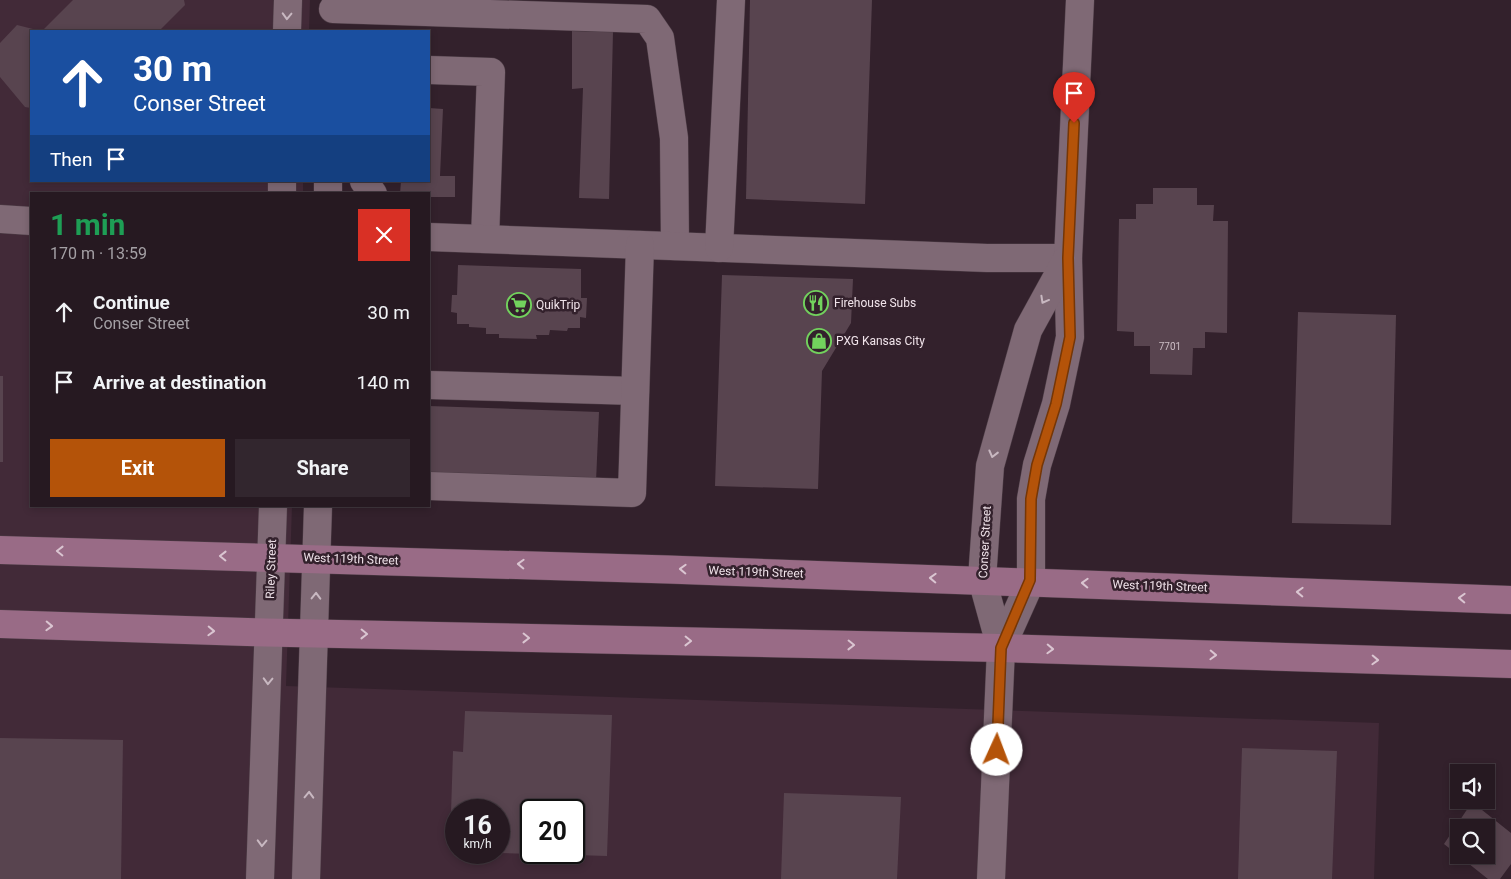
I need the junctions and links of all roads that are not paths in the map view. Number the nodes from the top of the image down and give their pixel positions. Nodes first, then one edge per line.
1 (288, 0) edge
2 (731, 0) edge
3 (1080, 0) edge
4 (333, 13) edge
5 (287, 30) edge
6 (430, 70) edge
7 (0, 219) edge
8 (30, 221) edge
9 (430, 237) edge
10 (485, 239) junction
11 (640, 245) junction
12 (675, 246) junction
13 (719, 248) junction
14 (1068, 258) junction
15 (430, 385) edge
16 (635, 391) junction
17 (430, 486) edge
18 (273, 507) edge
19 (318, 507) edge
20 (0, 550) edge
21 (272, 557) junction
22 (317, 558) junction
23 (982, 579) junction
24 (1030, 580) junction
25 (1511, 600) edge
26 (0, 624) edge
27 (270, 632) junction
28 (315, 633) junction
29 (1001, 648) junction
30 (1511, 664) edge
31 (260, 879) edge
32 (306, 879) edge
33 (991, 879) edge

1 -> 5 street
2 - 13 street
3 - 14 street, Conser Street
4 - 12 street
6 - 10 street
7 - 8 street
9 - 10 street
10 - 11 street
11 - 12 street
11 - 16 street
12 - 13 street
13 - 14 street
14 -> 23 street, Conser Street
14 - 24 street, Conser Street
15 - 16 street
16 - 17 street
18 - 21 street, Riley Street
19 - 22 street
21 -> 20 main road, West 119th Street
21 - 22 main road, West 119th Street
21 - 27 street, Riley Street
23 -> 22 main road, West 119th Street
28 -> 22 street
23 - 24 main road, West 119th Street
23 - 29 street, Conser Street
25 -> 24 main road, West 119th Street
24 - 29 street, Conser Street
26 -> 27 main road
27 - 28 main road
27 -> 31 street, Riley Street
28 -> 29 main road
32 -> 28 street
29 -> 30 main road
29 - 33 street

